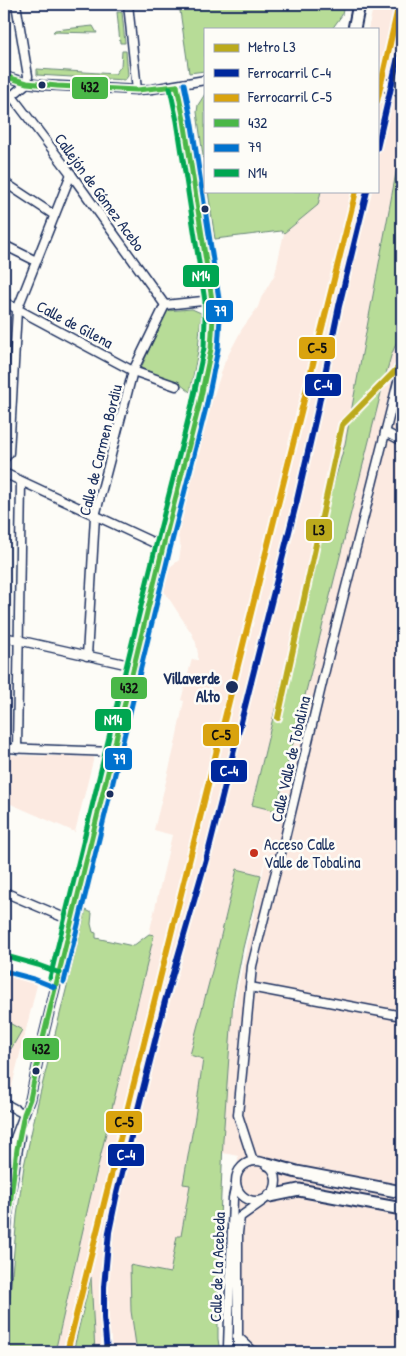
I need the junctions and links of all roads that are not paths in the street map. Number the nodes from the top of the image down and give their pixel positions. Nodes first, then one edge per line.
1 (16, 4) edge
2 (128, 4) edge
3 (358, 4) edge
4 (352, 26) edge
5 (4, 76) edge
6 (204, 80) edge
7 (402, 80) edge
8 (27, 83) junction
9 (378, 84) edge
10 (177, 86) junction
11 (390, 86) junction
12 (137, 90) junction
13 (402, 91) edge
14 (11, 95) junction
15 (4, 105) edge
16 (71, 174) junction
17 (4, 182) edge
18 (54, 215) junction
19 (4, 245) edge
20 (36, 261) junction
21 (212, 300) junction
22 (4, 302) edge
23 (165, 305) junction
24 (17, 310) junction
25 (402, 366) edge
26 (134, 371) junction
27 (176, 386) dead end
28 (385, 432) junction
29 (402, 441) edge
30 (4, 459) edge
31 (4, 473) edge
32 (21, 482) junction
33 (96, 516) junction
34 (163, 547) junction
35 (4, 637) edge
36 (18, 640) junction
37 (87, 656) junction
38 (134, 666) junction
39 (4, 748) edge
40 (17, 749) junction
41 (113, 752) junction
42 (4, 892) edge
43 (72, 921) junction
44 (4, 963) edge
45 (57, 980) junction
46 (250, 986) junction
47 (402, 1016) edge
48 (4, 1103) edge
49 (24, 1114) junction
50 (253, 1161) junction
51 (268, 1164) junction
52 (4, 1167) edge
53 (236, 1184) junction
54 (402, 1192) edge
55 (267, 1198) junction
56 (402, 1209) edge
57 (4, 1249) edge
58 (4, 1288) edge
59 (237, 1336) junction
60 (229, 1352) edge
61 (238, 1352) edge
62 (254, 1352) edge

1 - 8 street
2 - 12 street
3 - 4 main road
5 - 8 street
6 - 10 street
7 - 11 main road
8 - 12 street
8 - 14 street
9 - 11 main road
10 - 12 street
10 - 21 street
11 - 13 main road
14 - 15 street
14 - 16 street, Callejón de Gómez Acebo
16 - 18 street
16 - 23 street, Callejón de Gómez Acebo
17 - 18 street
18 - 20 street
19 - 20 street
20 - 24 street
21 - 23 street
21 - 34 street
22 - 24 street, Calle de Gilena
23 - 26 street, Calle de Carmen Bordiu
24 - 26 street, Calle de Gilena
24 - 30 street
25 - 28 street, Calle Valle de Tobalina
26 - 27 street, Calle de Gilena
26 - 33 street, Calle de Carmen Bordiu
28 - 29 street
28 - 46 street, Calle Valle de Tobalina
31 - 32 street
32 - 33 street
32 - 36 street
33 - 34 street
33 - 37 street, Calle de Carmen Bordiu
34 - 38 street
35 - 36 street
36 - 37 street
36 - 40 street
37 - 38 street
38 - 41 street
39 - 40 street
40 - 41 street
41 - 43 street
42 - 43 street
43 - 45 street
44 - 45 street
45 - 49 street
46 - 47 street
46 - 50 street, Calle Valle de Tobalina
48 - 49 street
49 - 52 street
49 - 57 street
50 - 51 street
50 - 53 street
51 - 54 main road
51 - 55 street
53 - 55 street
53 - 60 street, Calle de La Acebeda
55 - 56 main road
55 - 59 street, Calle de La Acebeda
57 - 58 street
59 - 61 street, Calle de La Acebeda
59 - 62 street

